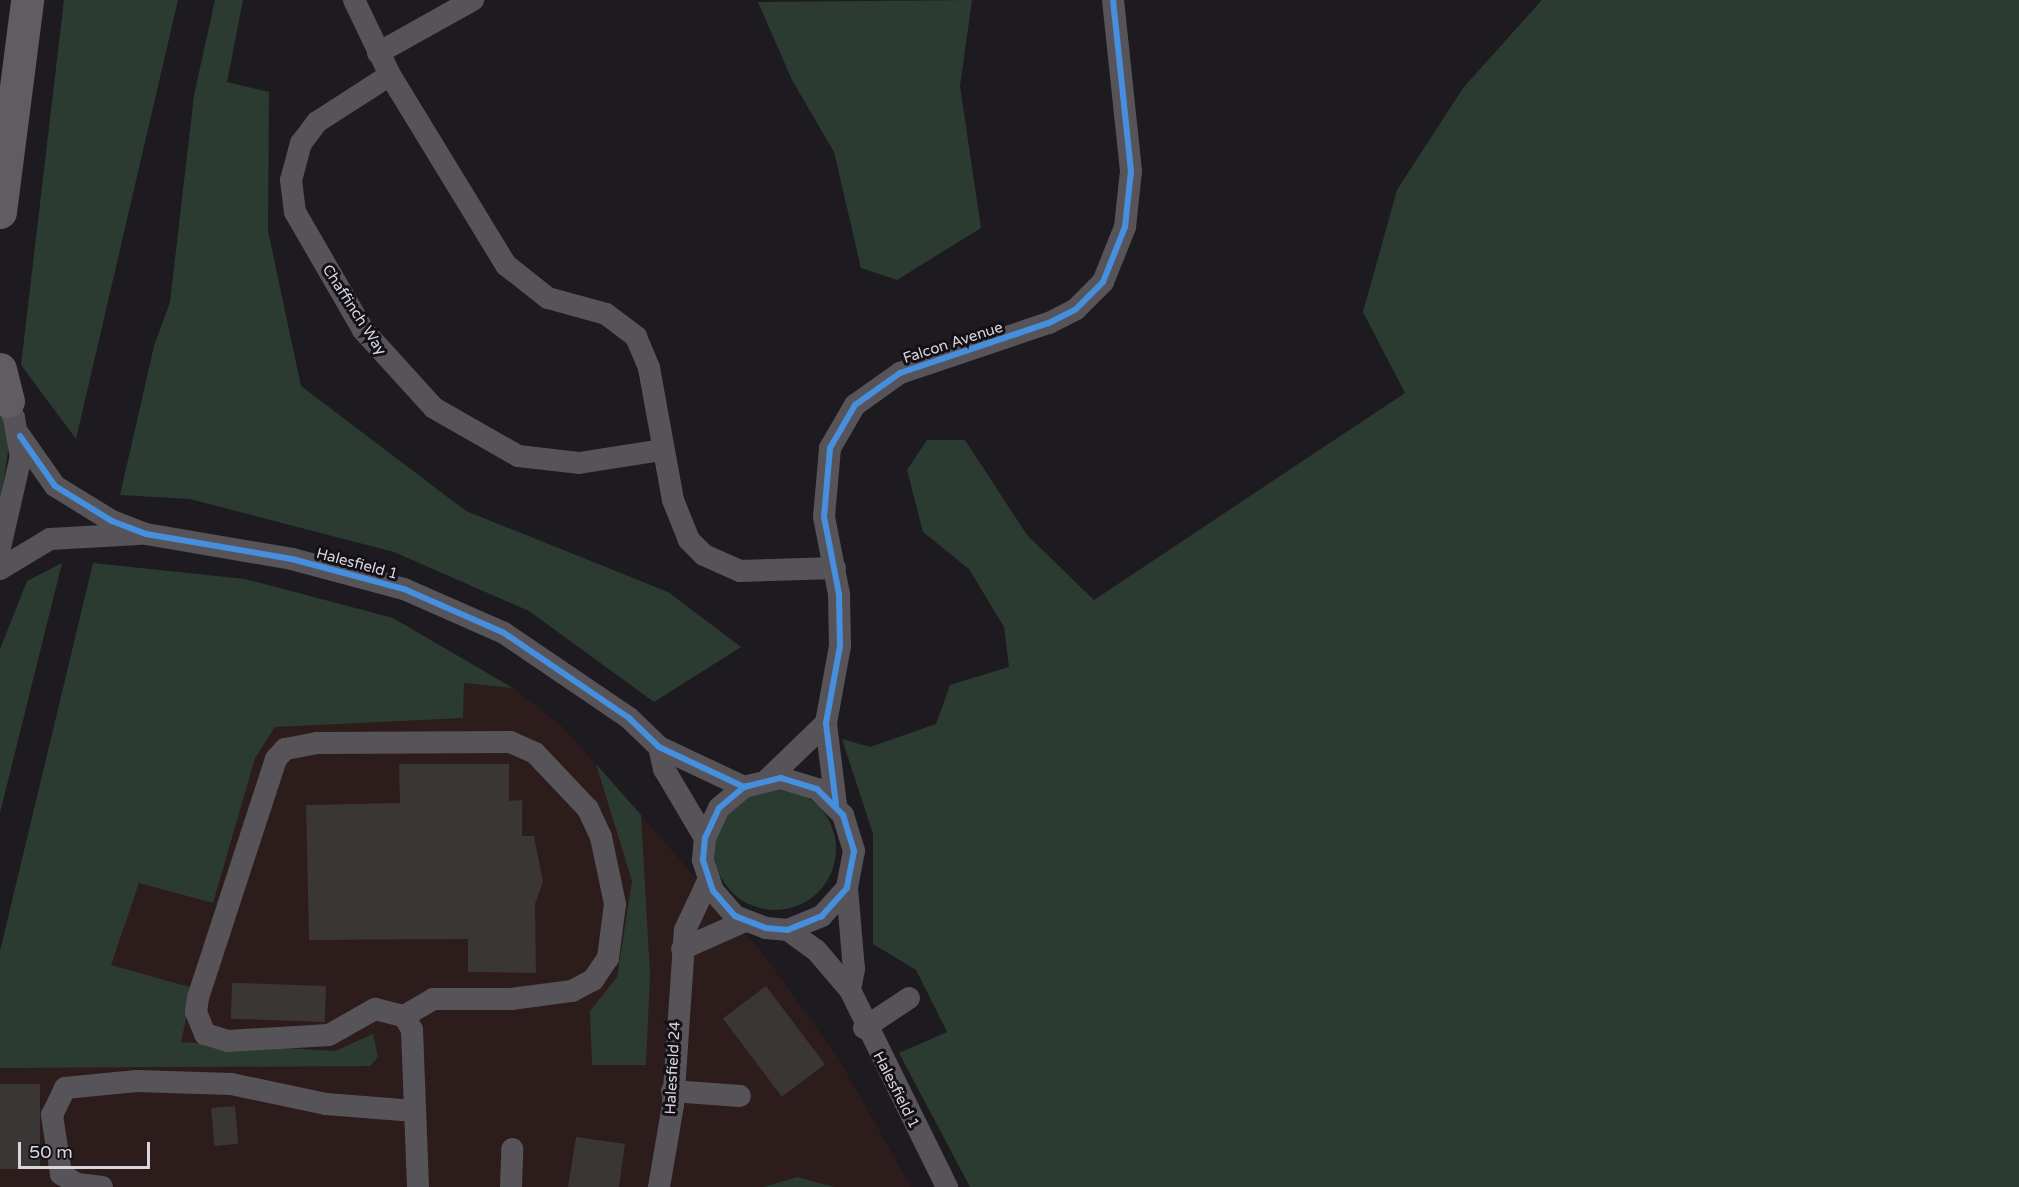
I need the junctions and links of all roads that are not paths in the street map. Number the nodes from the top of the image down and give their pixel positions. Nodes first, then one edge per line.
1 (27, 0) edge
2 (354, 0) edge
3 (472, 0) edge
4 (1113, 0) edge
5 (378, 53) junction
6 (390, 75) junction
7 (0, 212) edge
8 (0, 369) edge
9 (4, 396) edge
10 (20, 436) junction
11 (662, 450) junction
12 (146, 534) junction
13 (0, 548) edge
14 (835, 568) junction
15 (0, 569) edge
16 (826, 723) junction
17 (658, 747) junction
18 (768, 779) junction
19 (744, 787) junction
20 (836, 805) junction
21 (705, 838) junction
22 (708, 881) junction
23 (847, 888) junction
24 (745, 921) junction
25 (788, 930) junction
26 (682, 949) junction
27 (850, 990) junction
28 (909, 998) dead end
29 (404, 1016) junction
30 (864, 1028) junction
31 (672, 1091) junction
32 (740, 1096) dead end
33 (415, 1112) junction
34 (512, 1149) dead end
35 (102, 1187) edge
36 (418, 1187) edge
37 (510, 1187) edge
38 (659, 1187) edge
39 (946, 1187) edge

1 - 7 highway
2 - 5 street
3 - 5 street
4 - 14 street, Falcon Avenue
5 - 6 street
6 - 11 street
6 - 11 street, Chaffinch Way
8 - 9 highway
9 - 10 street
10 - 12 street, Halesfield 1
10 - 13 street
11 - 14 street
12 - 15 street, Halesfield 1
12 - 17 street, Halesfield 1
14 - 16 street, Falcon Avenue
16 - 18 street
16 - 20 street, Falcon Avenue
17 - 19 street, Halesfield 1
17 - 21 street, Halesfield 1
18 - 19 street, Halesfield 1
18 - 20 street, Halesfield 1
19 - 21 street, Halesfield 1
20 - 23 street, Halesfield 1
21 - 22 street, Halesfield 1
22 - 24 street, Halesfield 1
22 - 26 street, Halesfield 24
23 - 25 street
23 - 27 street, Halesfield 1
24 - 25 street, Halesfield 1
24 - 26 street
25 - 27 street, Halesfield 1
26 - 31 street, Halesfield 24
27 - 30 street, Halesfield 1
28 - 30 street
29 - 29 street
29 - 33 street
30 - 39 street, Halesfield 1
31 - 32 street
31 - 38 street, Halesfield 24
33 - 35 street
33 - 36 street
34 - 37 street

